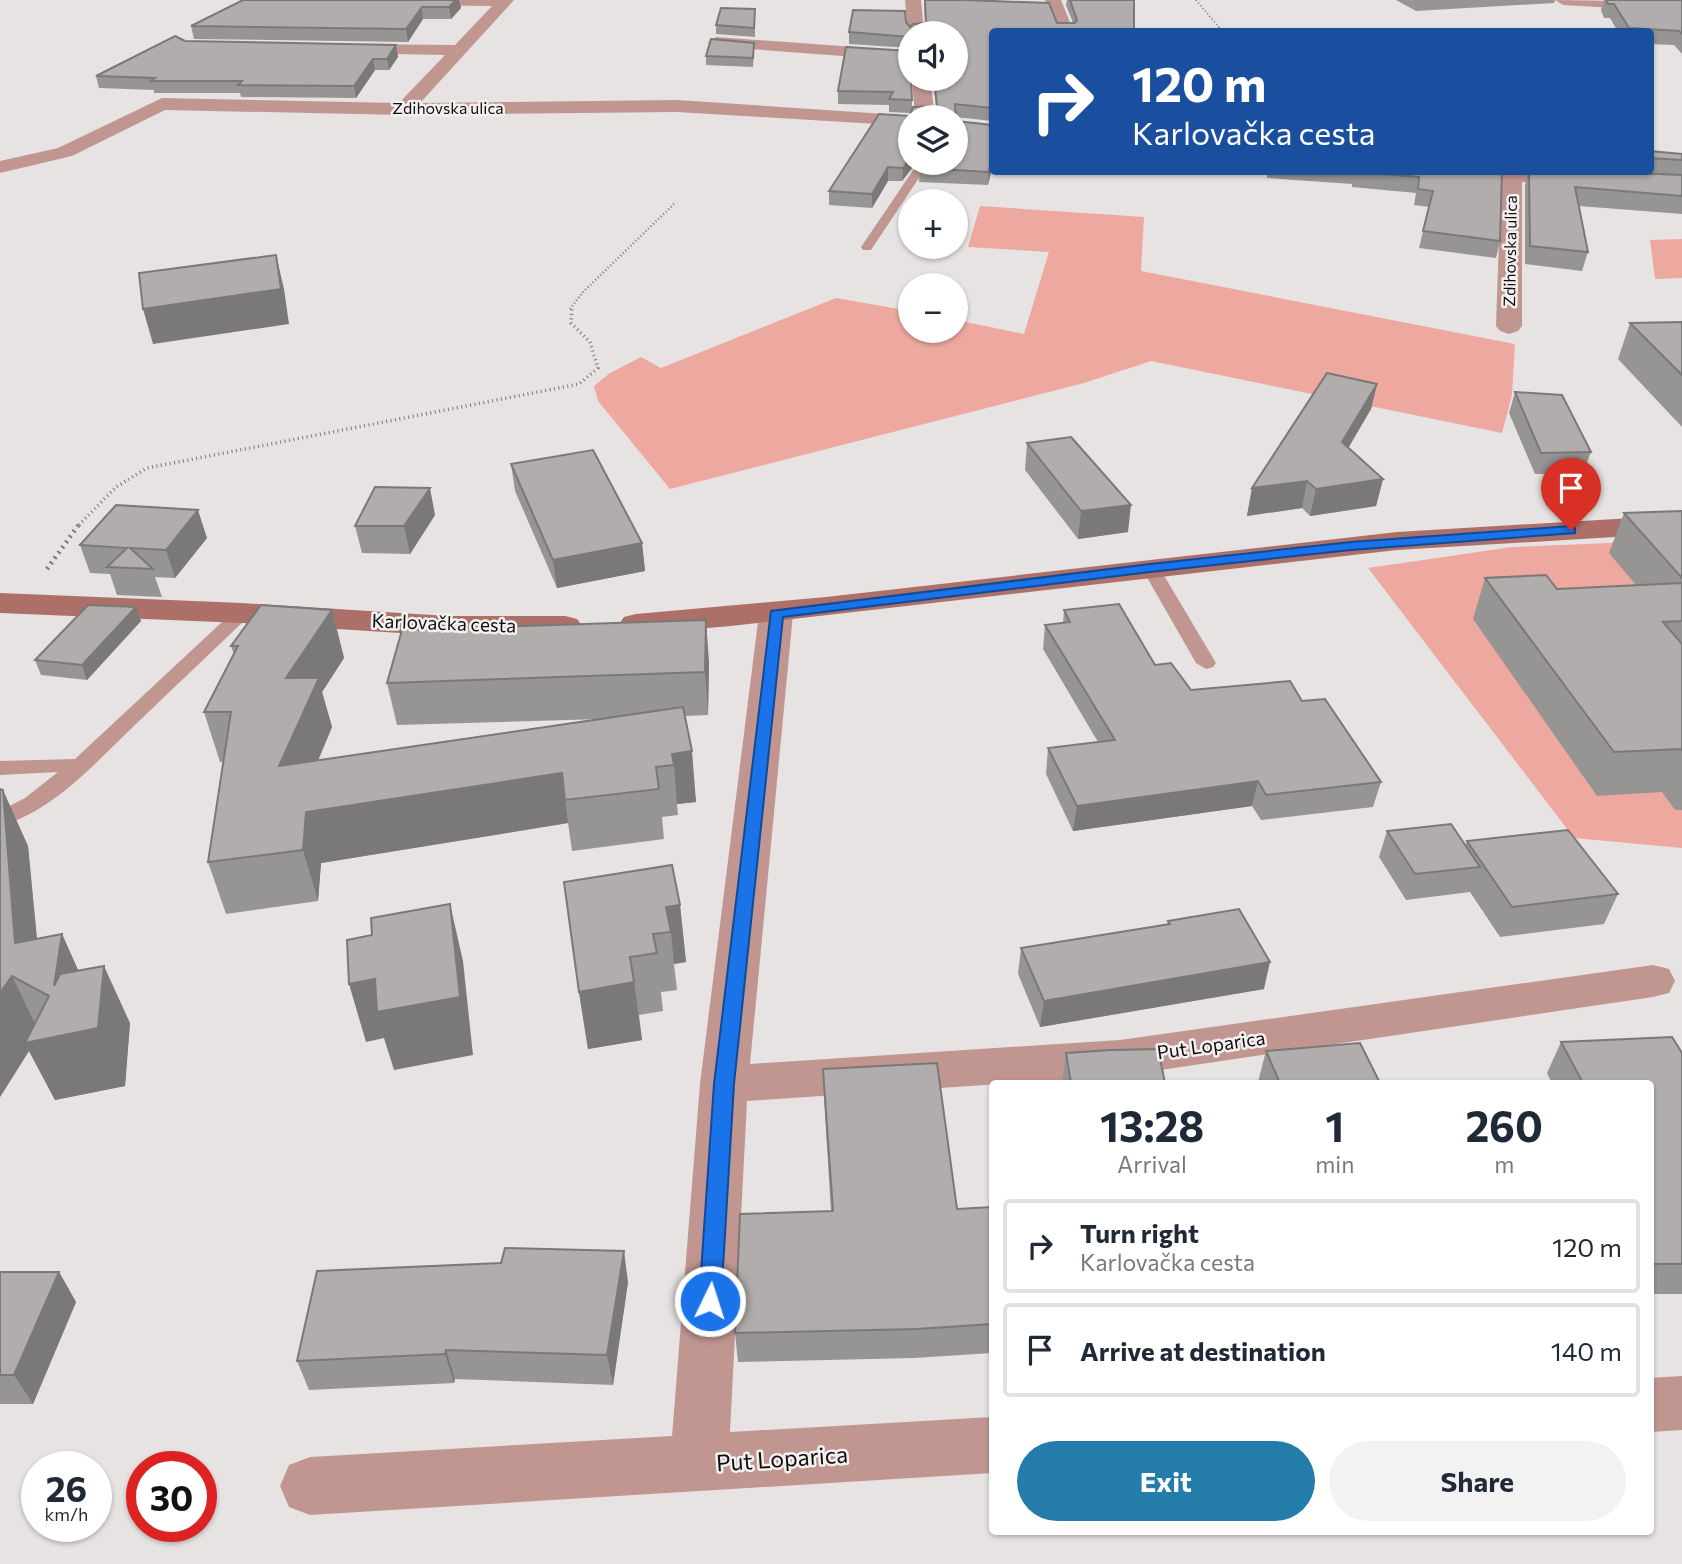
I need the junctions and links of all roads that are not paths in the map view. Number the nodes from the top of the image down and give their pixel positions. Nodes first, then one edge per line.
1 (397, 0) edge
2 (913, 0) edge
3 (1054, 0) edge
4 (1563, 0) edge
5 (506, 1) edge
6 (1682, 7) edge
7 (915, 21) edge
8 (1064, 28) edge
9 (716, 42) edge
10 (324, 47) edge
11 (460, 50) junction
12 (898, 55) edge
13 (404, 109) junction
14 (898, 119) edge
15 (0, 167) edge
16 (915, 175) edge
17 (1495, 175) edge
18 (1512, 176) junction
19 (1682, 184) edge
20 (867, 247) dead end
21 (1509, 326) dead end
22 (1682, 524) edge
23 (1150, 568) junction
24 (0, 603) edge
25 (242, 613) junction
26 (776, 614) junction
27 (1206, 663) dead end
28 (80, 765) junction
29 (0, 768) edge
30 (0, 819) edge
31 (1653, 981) dead end
32 (724, 1084) junction
33 (1682, 1403) edge
34 (1654, 1405) edge
35 (989, 1446) edge
36 (699, 1464) junction
37 (310, 1486) dead end

1 - 5 street
2 - 7 street
3 - 8 street
4 - 6 street
5 - 11 street
9 - 12 street
10 - 11 street
11 - 13 street
13 - 14 street, Zdihovska ulica
13 - 15 street, Zdihovska ulica
16 - 20 lane
17 - 18 street, Zdihovska ulica
18 - 19 street, Zdihovska ulica
18 - 21 street, Zdihovska ulica
22 - 23 street, Karlovačka cesta
23 - 26 street, Karlovačka cesta
23 - 27 lane
24 - 25 street, Karlovačka cesta
25 - 26 street, Karlovačka cesta
25 - 28 lane
26 - 32 street, Put Loparica
28 - 29 lane
28 - 30 lane
31 - 32 street, Put Loparica
32 - 36 street, Put Loparica
33 - 34 street
35 - 36 street, Put Loparica
36 - 37 street

